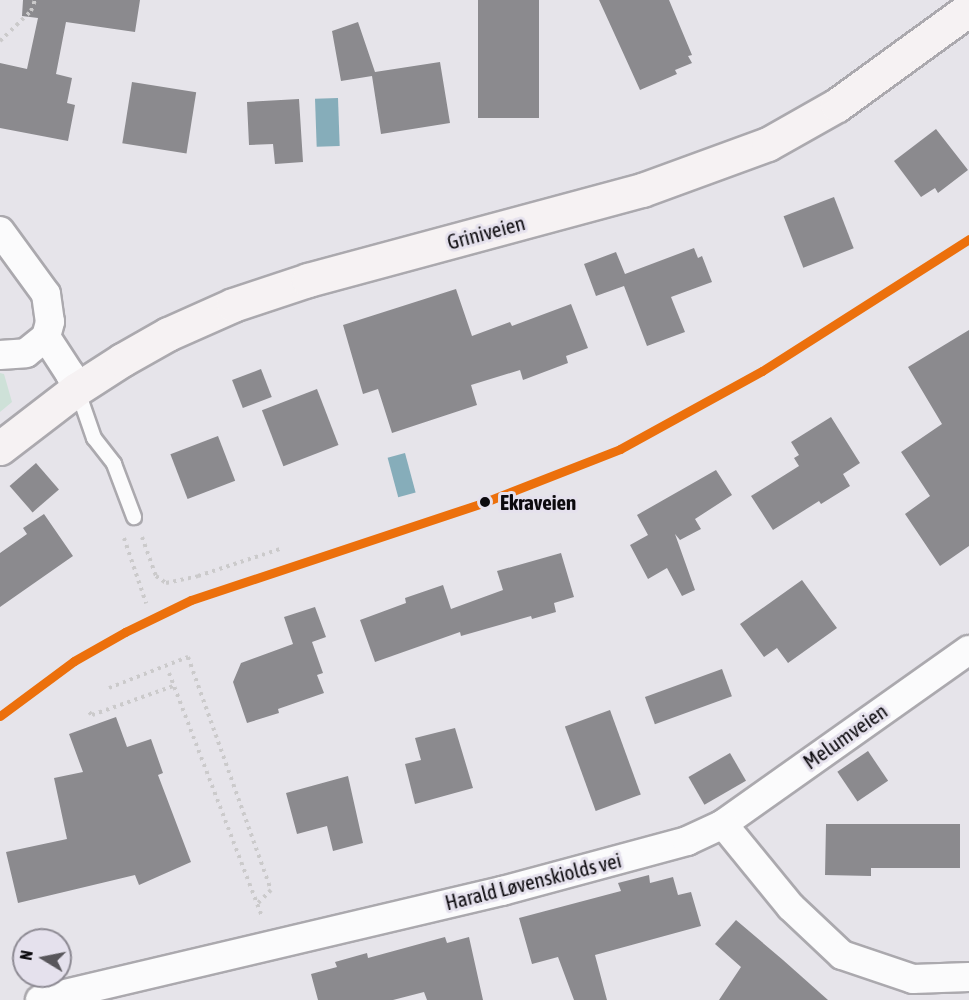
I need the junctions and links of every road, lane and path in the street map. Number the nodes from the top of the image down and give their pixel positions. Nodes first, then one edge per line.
1 (35, 0) edge
2 (969, 9) edge
3 (0, 41) edge
4 (0, 231) edge
5 (46, 337) junction
6 (0, 355) edge
7 (77, 389) junction
8 (0, 448) edge
9 (134, 517) joint
10 (283, 548) dead end
11 (969, 650) edge
12 (169, 673) dead end
13 (173, 686) junction
14 (109, 688) dead end
15 (89, 712) dead end
16 (723, 824) junction
17 (258, 903) junction
18 (272, 944) junction
19 (969, 977) edge
20 (40, 1000) edge

1 - 3 path
2 - 7 main road, Griniveien
4 - 5 street
5 - 6 street
5 - 7 street
7 - 8 main road, Griniveien
7 - 9 lane
9 - 10 path
11 - 16 street, Melumveien
12 - 13 path
13 - 15 path
13 - 17 path
14 - 17 path
16 - 18 street, Harald Løvenskiolds vei
16 - 19 street
17 - 18 path
18 - 20 street, Harald Løvenskiolds vei

